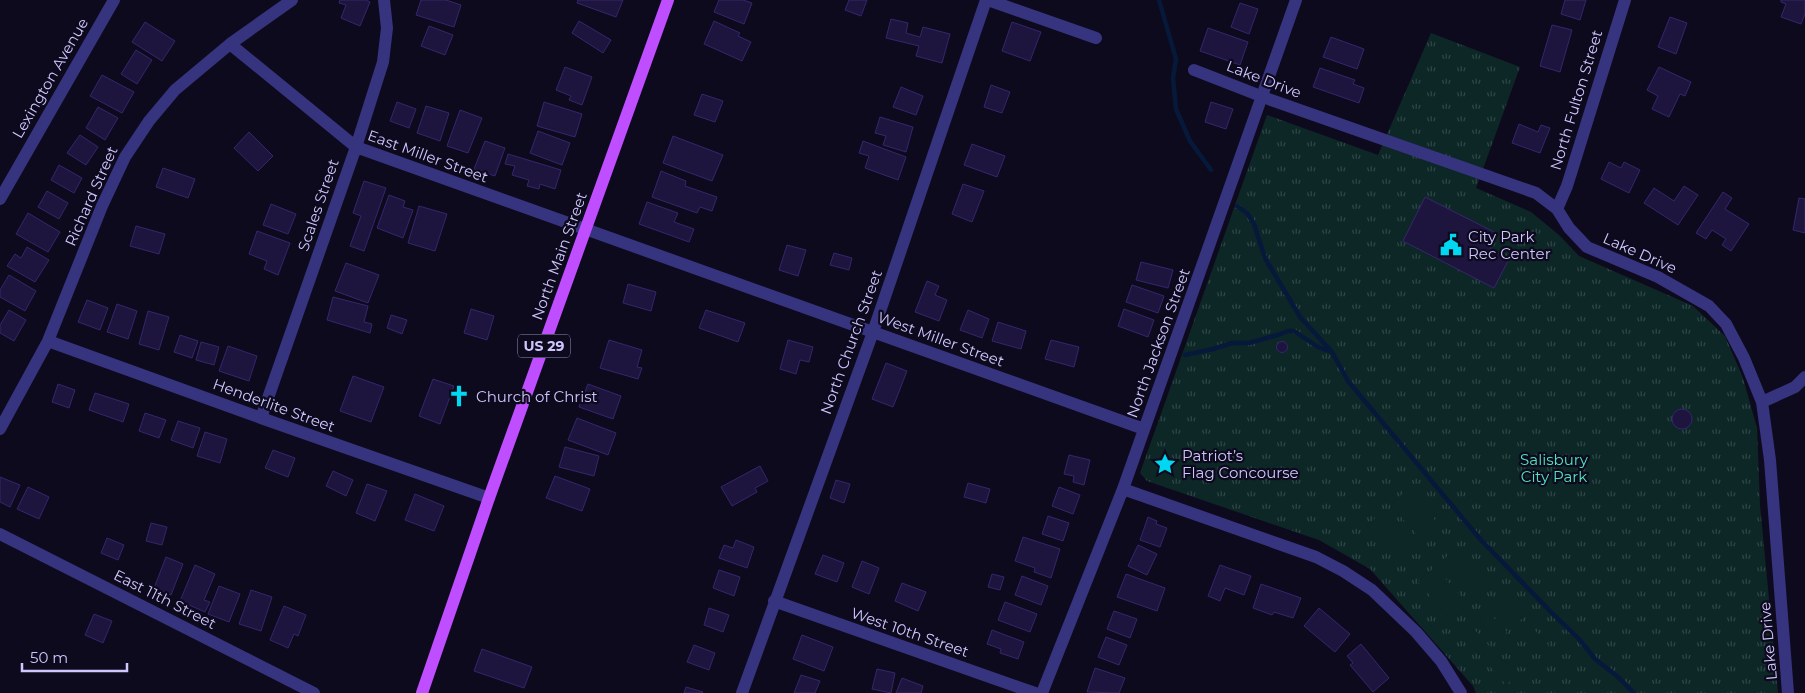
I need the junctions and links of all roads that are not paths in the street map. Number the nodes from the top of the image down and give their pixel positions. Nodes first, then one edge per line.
1 (114, 0) edge
2 (292, 0) edge
3 (384, 0) edge
4 (668, 0) edge
5 (987, 0) edge
6 (1296, 0) edge
7 (1625, 0) edge
8 (1096, 38) dead end
9 (230, 44) junction
10 (1194, 70) dead end
11 (1262, 97) junction
12 (356, 147) junction
13 (0, 199) edge
14 (1556, 210) junction
15 (586, 230) junction
16 (873, 332) junction
17 (48, 340) junction
18 (1805, 377) edge
19 (1762, 402) junction
20 (261, 418) junction
21 (0, 429) edge
22 (1144, 429) junction
23 (1123, 489) junction
24 (489, 498) junction
25 (0, 534) edge
26 (774, 602) junction
27 (314, 693) edge
28 (422, 693) edge
29 (742, 693) edge
30 (1036, 693) edge
31 (1042, 693) edge
32 (1461, 693) edge
33 (1788, 693) edge

1 - 13 street, Lexington Avenue
2 - 9 street, Richard Street
3 - 12 street, Scales Street
4 - 15 main road, North Main Street / US 29
5 - 8 street
5 - 16 street, North Church Street
6 - 11 street, North Jackson Street
7 - 14 street, North Fulton Street
9 - 12 street, East Miller Street
9 - 17 street, Richard Street
10 - 11 street, Lake Drive
11 - 14 street, Lake Drive
11 - 22 street, North Jackson Street
12 - 15 street, East Miller Street
12 - 20 street, Scales Street
14 - 19 street, Lake Drive
15 - 16 street, West Miller Street
15 - 24 main road, North Main Street / US 29
16 - 22 street, West Miller Street
16 - 26 street, North Church Street
17 - 20 street, Henderlite Street
17 - 21 street, Richard Street
18 - 19 street
19 - 33 street, Lake Drive
20 - 24 street, Henderlite Street
22 - 23 street, North Jackson Street
23 - 31 street, North Jackson Street
23 - 32 street
24 - 28 main road, North Main Street / US 29
25 - 27 street, East 11th Street
26 - 29 street, North Church Street
26 - 30 street, West 10th Street

